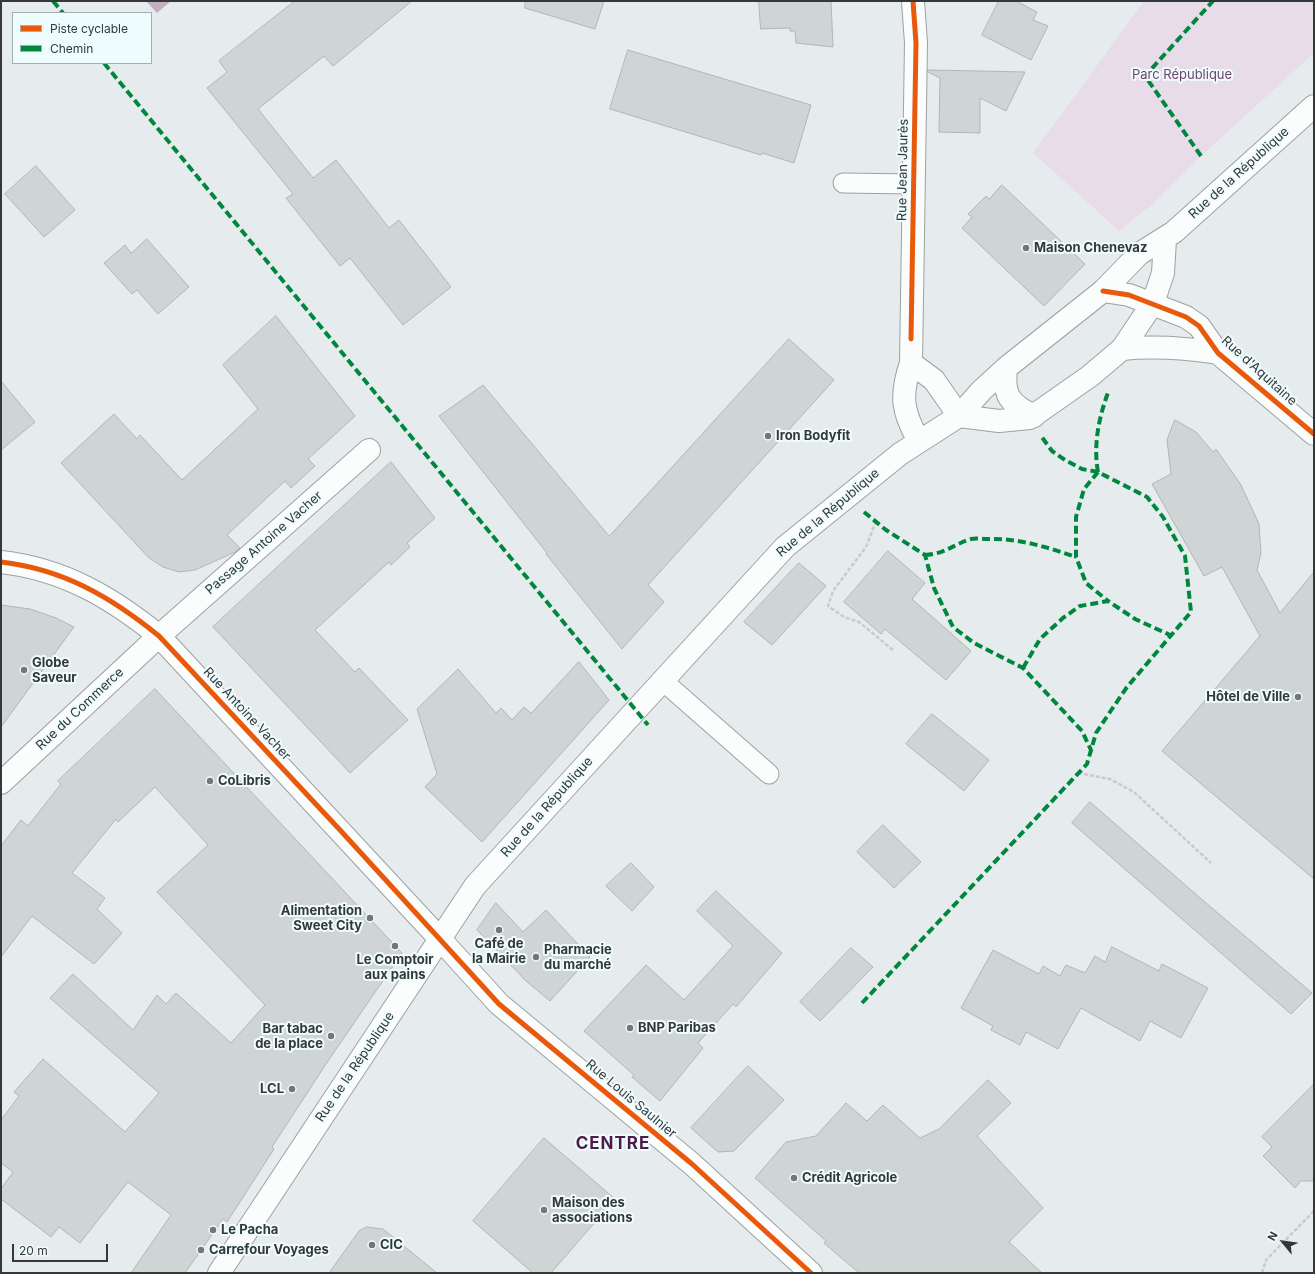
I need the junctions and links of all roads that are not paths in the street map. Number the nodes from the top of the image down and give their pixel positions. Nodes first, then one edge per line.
1 (913, 1) edge
2 (1314, 106) edge
3 (843, 183) dead end
4 (913, 184) junction
5 (1165, 240) junction
6 (1103, 291) junction
7 (1153, 303) junction
8 (1122, 350) junction
9 (1218, 353) junction
10 (911, 363) junction
11 (1006, 368) junction
12 (959, 416) junction
13 (1034, 416) junction
14 (1314, 434) edge
15 (919, 441) junction
16 (369, 450) dead end
17 (1, 562) edge
18 (159, 636) junction
19 (663, 681) junction
20 (769, 774) dead end
21 (1, 783) edge
22 (440, 939) junction
23 (219, 1273) edge
24 (811, 1273) edge

1 - 4 main road, Rue Jean Jaurès
2 - 5 main road, Rue de la République
3 - 4 lane
4 - 10 main road, Rue Jean Jaurès
5 - 6 main road, Rue de la République
5 - 7 main road
6 - 7 main road, Rue d'Aquitaine
6 - 11 main road, Rue de la République
7 - 8 main road
7 - 9 main road, Rue d'Aquitaine
8 - 9 main road, Rue d'Aquitaine
8 - 13 main road
9 - 14 main road, Rue d'Aquitaine
10 - 12 main road
10 - 15 main road, Rue Jean Jaurès
11 - 12 main road, Rue de la République
11 - 13 main road
12 - 13 main road
12 - 15 main road, Rue de la République
15 - 19 main road, Rue de la République
16 - 18 main road, Passage Antoine Vacher
17 - 18 main road, Rue Antoine Vacher
18 - 21 main road, Rue du Commerce
18 - 22 main road, Rue Antoine Vacher
19 - 20 lane
19 - 22 main road, Rue de la République
22 - 23 main road, Rue de la République
22 - 24 main road, Rue Louis Saulnier

